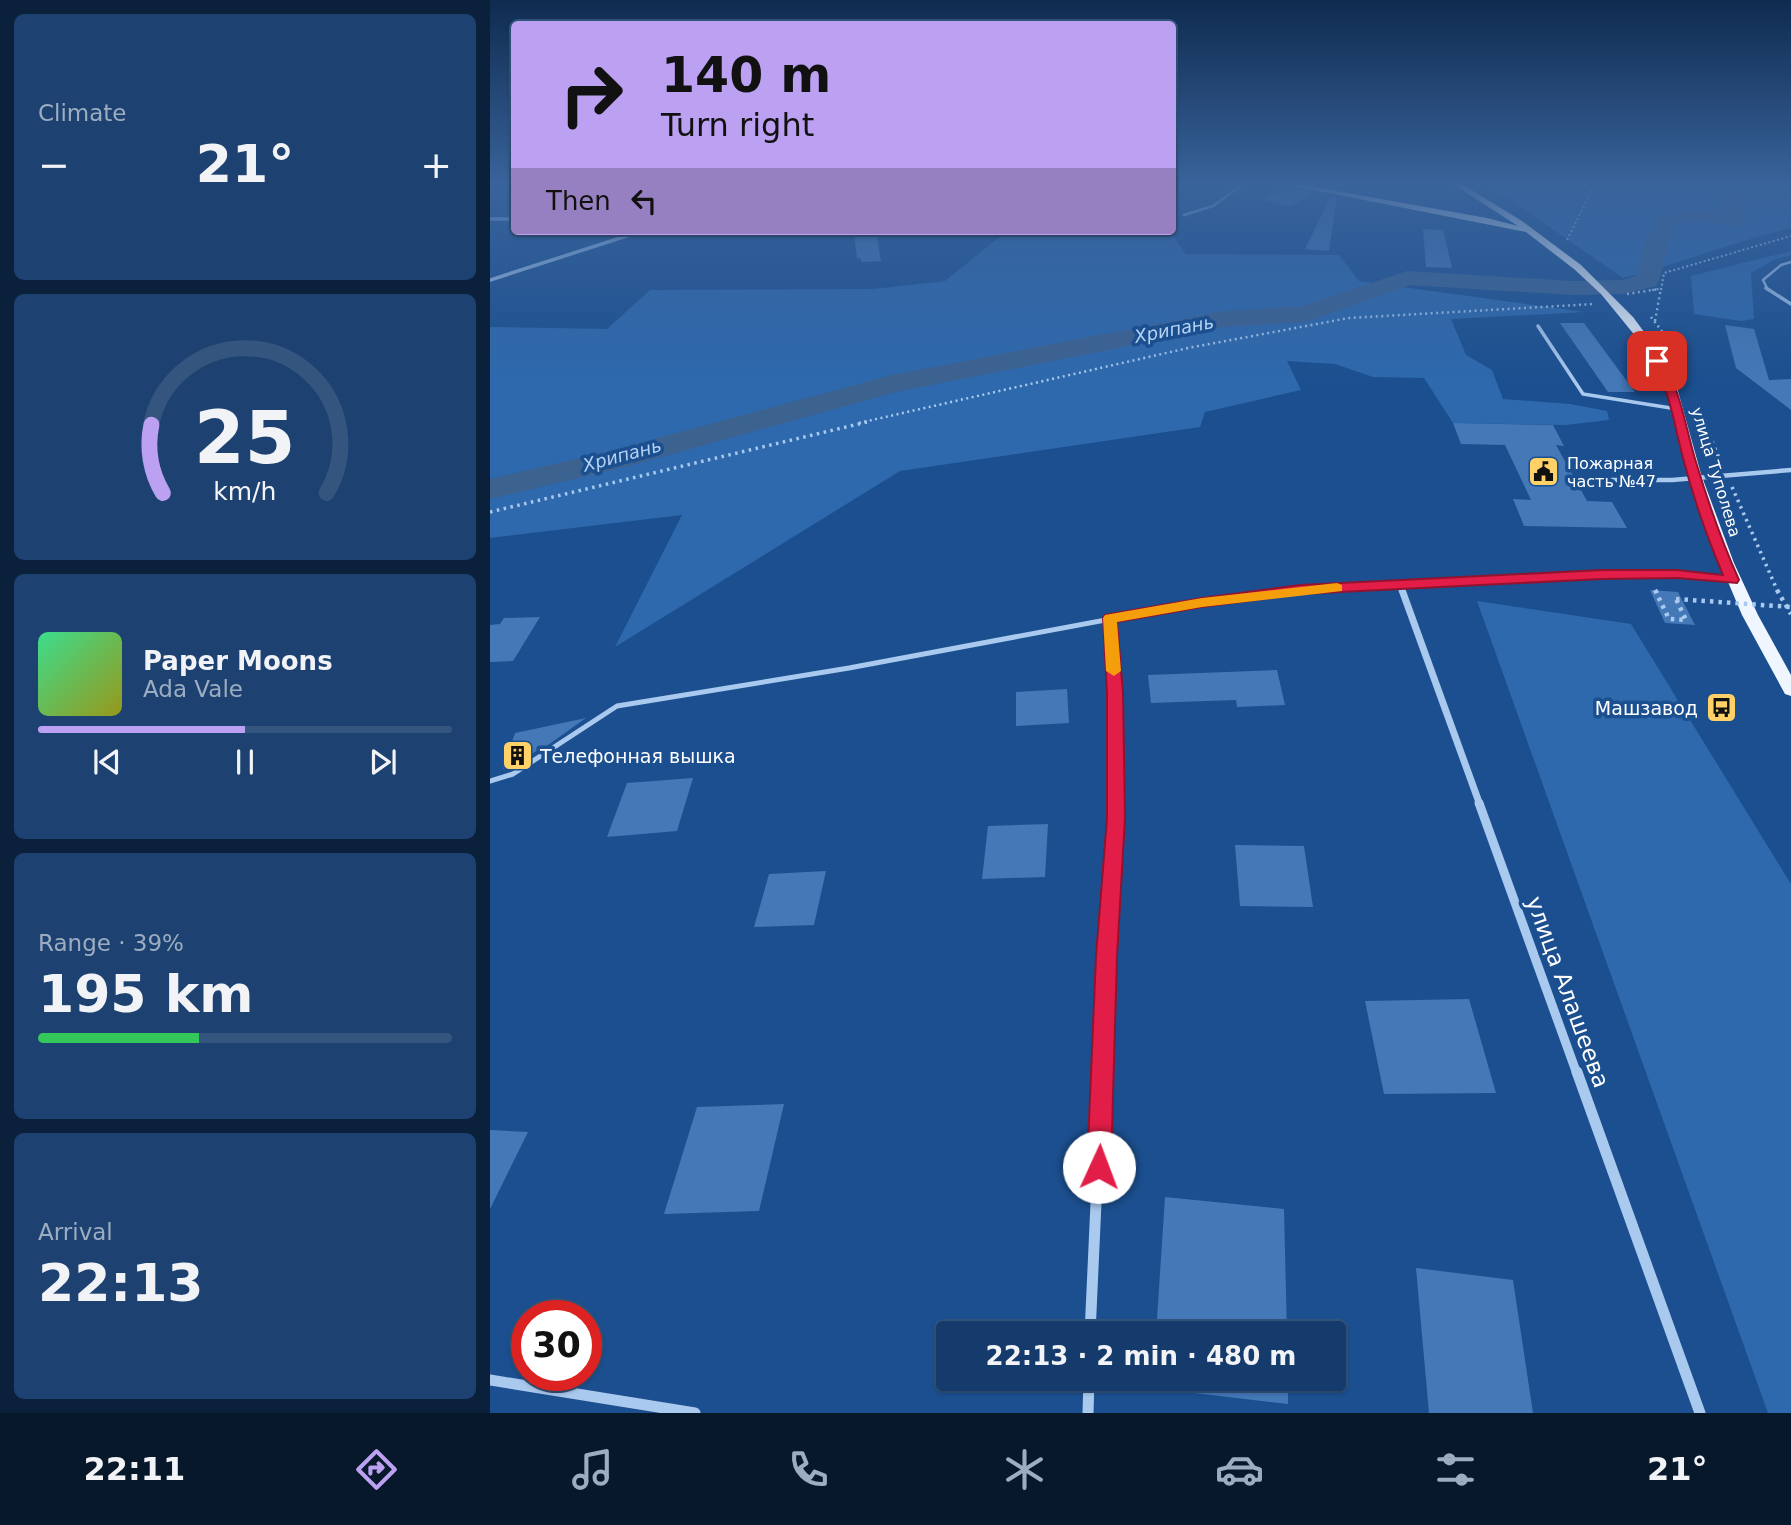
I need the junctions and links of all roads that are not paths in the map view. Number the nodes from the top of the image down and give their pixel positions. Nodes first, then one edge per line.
1 (583, 250) edge
2 (1556, 250) edge
3 (1791, 262) edge
4 (490, 280) edge
5 (1791, 304) edge
6 (1538, 326) dead end
7 (1677, 410) junction
8 (1791, 470) edge
9 (1695, 478) junction
10 (1604, 480) dead end
11 (1732, 580) junction
12 (1400, 584) junction
13 (1110, 618) junction
14 (1790, 688) edge
15 (490, 781) edge
16 (1091, 1321) edge
17 (490, 1380) edge
18 (1088, 1391) edge
19 (695, 1413) edge
20 (1088, 1413) edge
21 (1700, 1413) edge

1 - 4 street
2 - 7 main road, улица Туполева
3 - 5 lane
6 - 7 lane
7 - 9 main road, улица Туполева
8 - 9 lane
9 - 10 lane
9 - 11 main road, улица Туполева
11 - 12 lane
11 - 14 main road, улица Туполева
12 - 13 lane
12 - 21 street, улица Алашеева
13 - 15 lane
13 - 16 street
17 - 19 street
18 - 20 street

